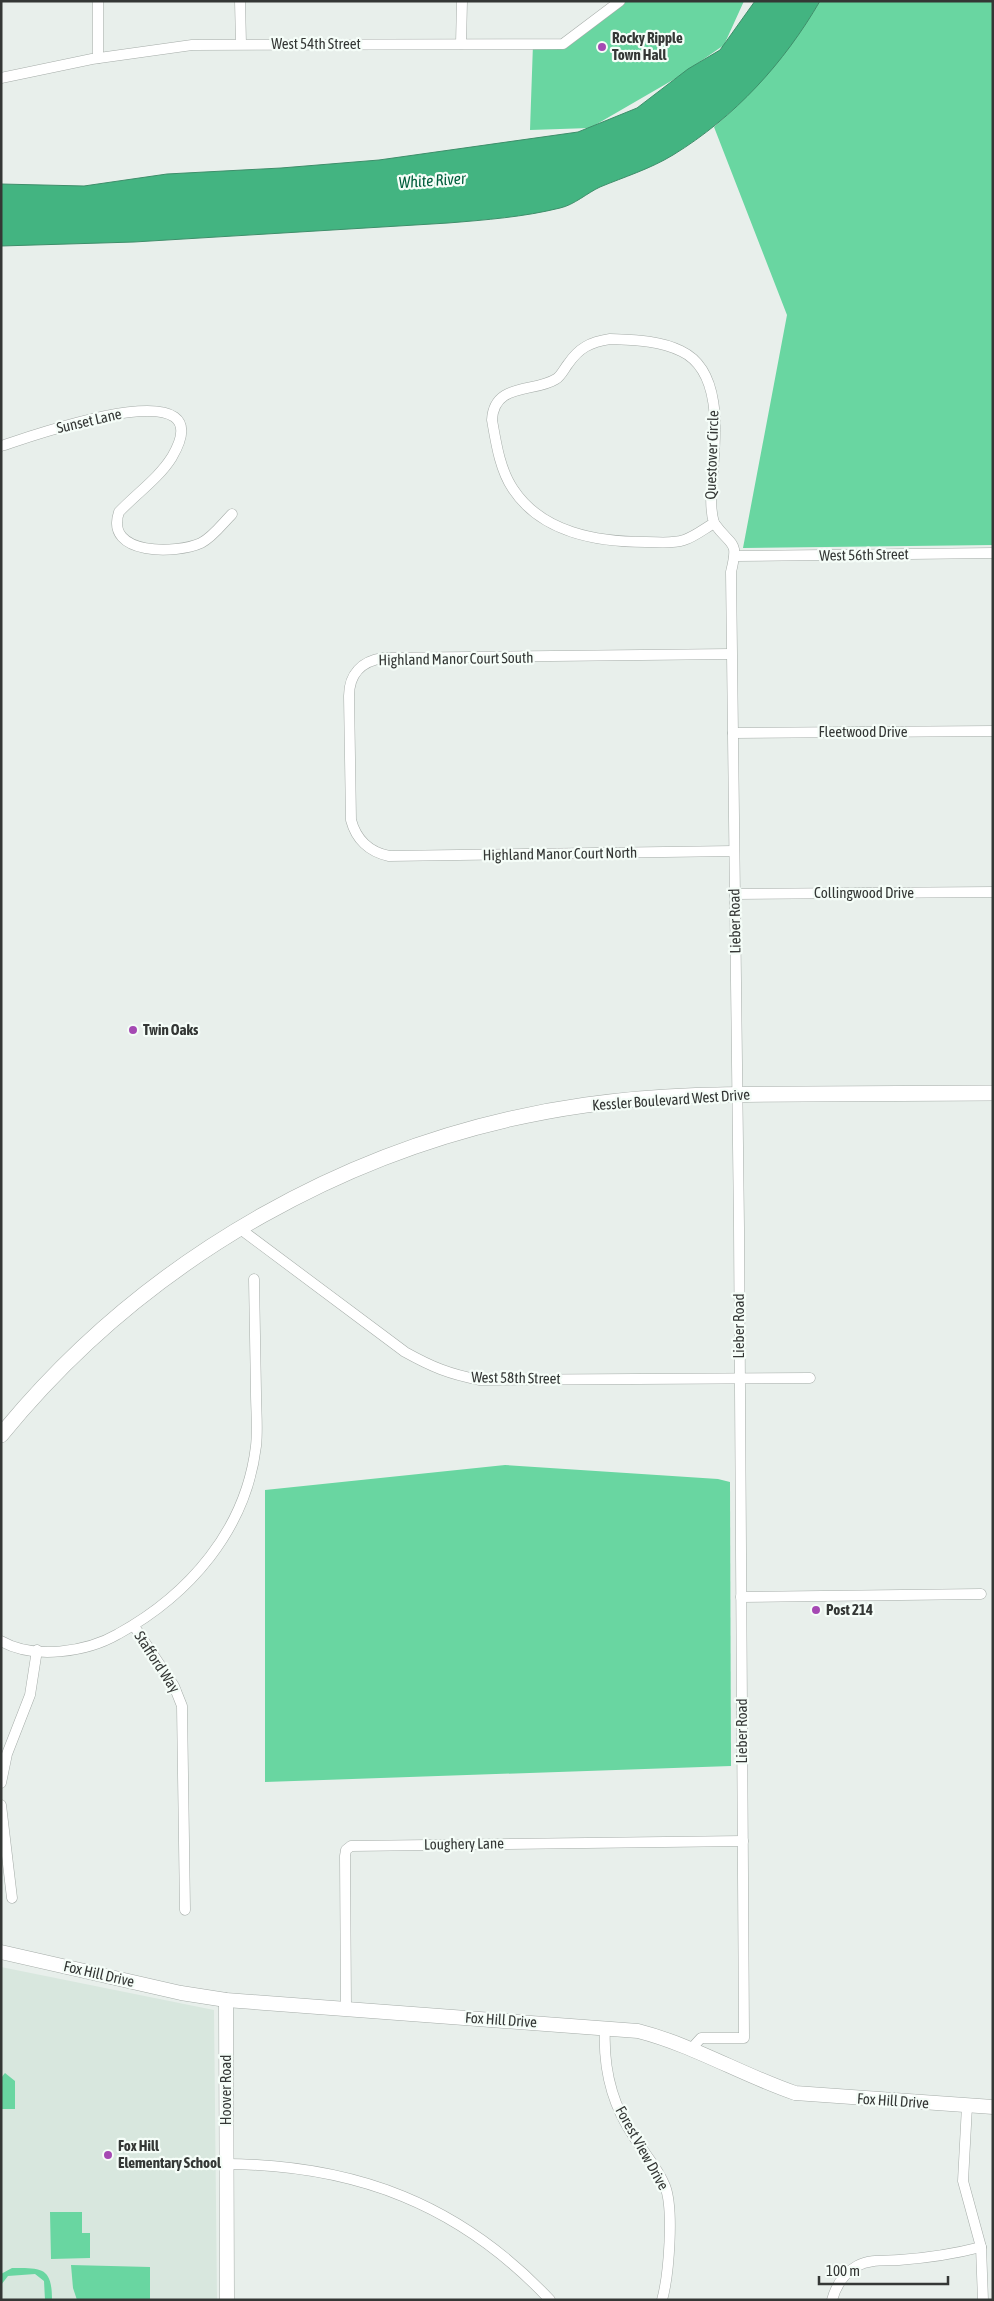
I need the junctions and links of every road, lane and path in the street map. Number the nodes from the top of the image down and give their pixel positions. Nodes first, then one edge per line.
1 (98, 1) edge
2 (240, 1) edge
3 (462, 1) edge
4 (603, 1) edge
5 (620, 1) edge
6 (603, 14) junction
7 (240, 44) junction
8 (461, 44) junction
9 (98, 58) junction
10 (1, 78) edge
11 (1, 446) edge
12 (232, 514) dead end
13 (714, 523) junction
14 (993, 553) edge
15 (736, 556) junction
16 (731, 654) junction
17 (993, 731) edge
18 (733, 733) junction
19 (734, 851) junction
20 (385, 856) joint
21 (993, 892) edge
22 (735, 894) junction
23 (993, 1093) edge
24 (737, 1094) junction
25 (238, 1228) junction
26 (254, 1279) dead end
27 (739, 1377) junction
28 (810, 1378) dead end
29 (1, 1435) edge
30 (980, 1594) dead end
31 (742, 1598) junction
32 (134, 1626) junction
33 (1, 1641) edge
34 (37, 1650) junction
35 (1, 1783) edge
36 (1, 1805) edge
37 (743, 1841) junction
38 (12, 1898) dead end
39 (185, 1910) dead end
40 (1, 1952) edge
41 (226, 2000) junction
42 (346, 2009) junction
43 (606, 2028) junction
44 (691, 2049) junction
45 (967, 2106) junction
46 (993, 2107) edge
47 (226, 2164) junction
48 (980, 2247) junction
49 (227, 2300) edge
50 (550, 2300) edge
51 (662, 2300) edge
52 (832, 2300) edge
53 (983, 2300) edge

1 - 9 street
2 - 7 street
3 - 8 street
4 - 6 street
5 - 6 street, West 54th Street
6 - 8 street, West 54th Street
7 - 8 street, West 54th Street
7 - 9 street, West 54th Street
9 - 10 street, West 54th Street
11 - 12 street, Sunset Lane
13 - 13 street, Questover Circle
13 - 15 street
14 - 15 street, West 56th Street
15 - 16 street, Lieber Road
16 - 18 street, Lieber Road
16 - 20 street, Highland Manor Court South
17 - 18 street, Fleetwood Drive
18 - 19 street, Lieber Road
19 - 20 street, Highland Manor Court North
19 - 22 street, Lieber Road
21 - 22 street, Collingwood Drive
22 - 24 street, Lieber Road
23 - 24 main road, Kessler Boulevard West Drive
24 - 25 main road, Kessler Boulevard West Drive
24 - 27 street, Lieber Road
25 - 27 street, West 58th Street
25 - 29 main road, Kessler Boulevard West Drive
26 - 32 street, Stafford Way
27 - 28 street, West 58th Street
27 - 31 street, Lieber Road
30 - 31 street
31 - 37 street, Lieber Road
32 - 34 street
32 - 39 street, Stafford Way
33 - 34 street
34 - 35 street
36 - 38 street
37 - 42 street, Loughery Lane
37 - 44 street, Lieber Road
40 - 41 street, Fox Hill Drive
41 - 42 street, Fox Hill Drive
41 - 47 street, Hoover Road
42 - 43 street, Fox Hill Drive
43 - 44 street, Fox Hill Drive
43 - 51 street, Forest View Drive
44 - 45 street, Fox Hill Drive
45 - 46 street, Fox Hill Drive
45 - 48 street
47 - 49 street, Hoover Road
47 - 50 street
48 - 52 street
48 - 53 street

